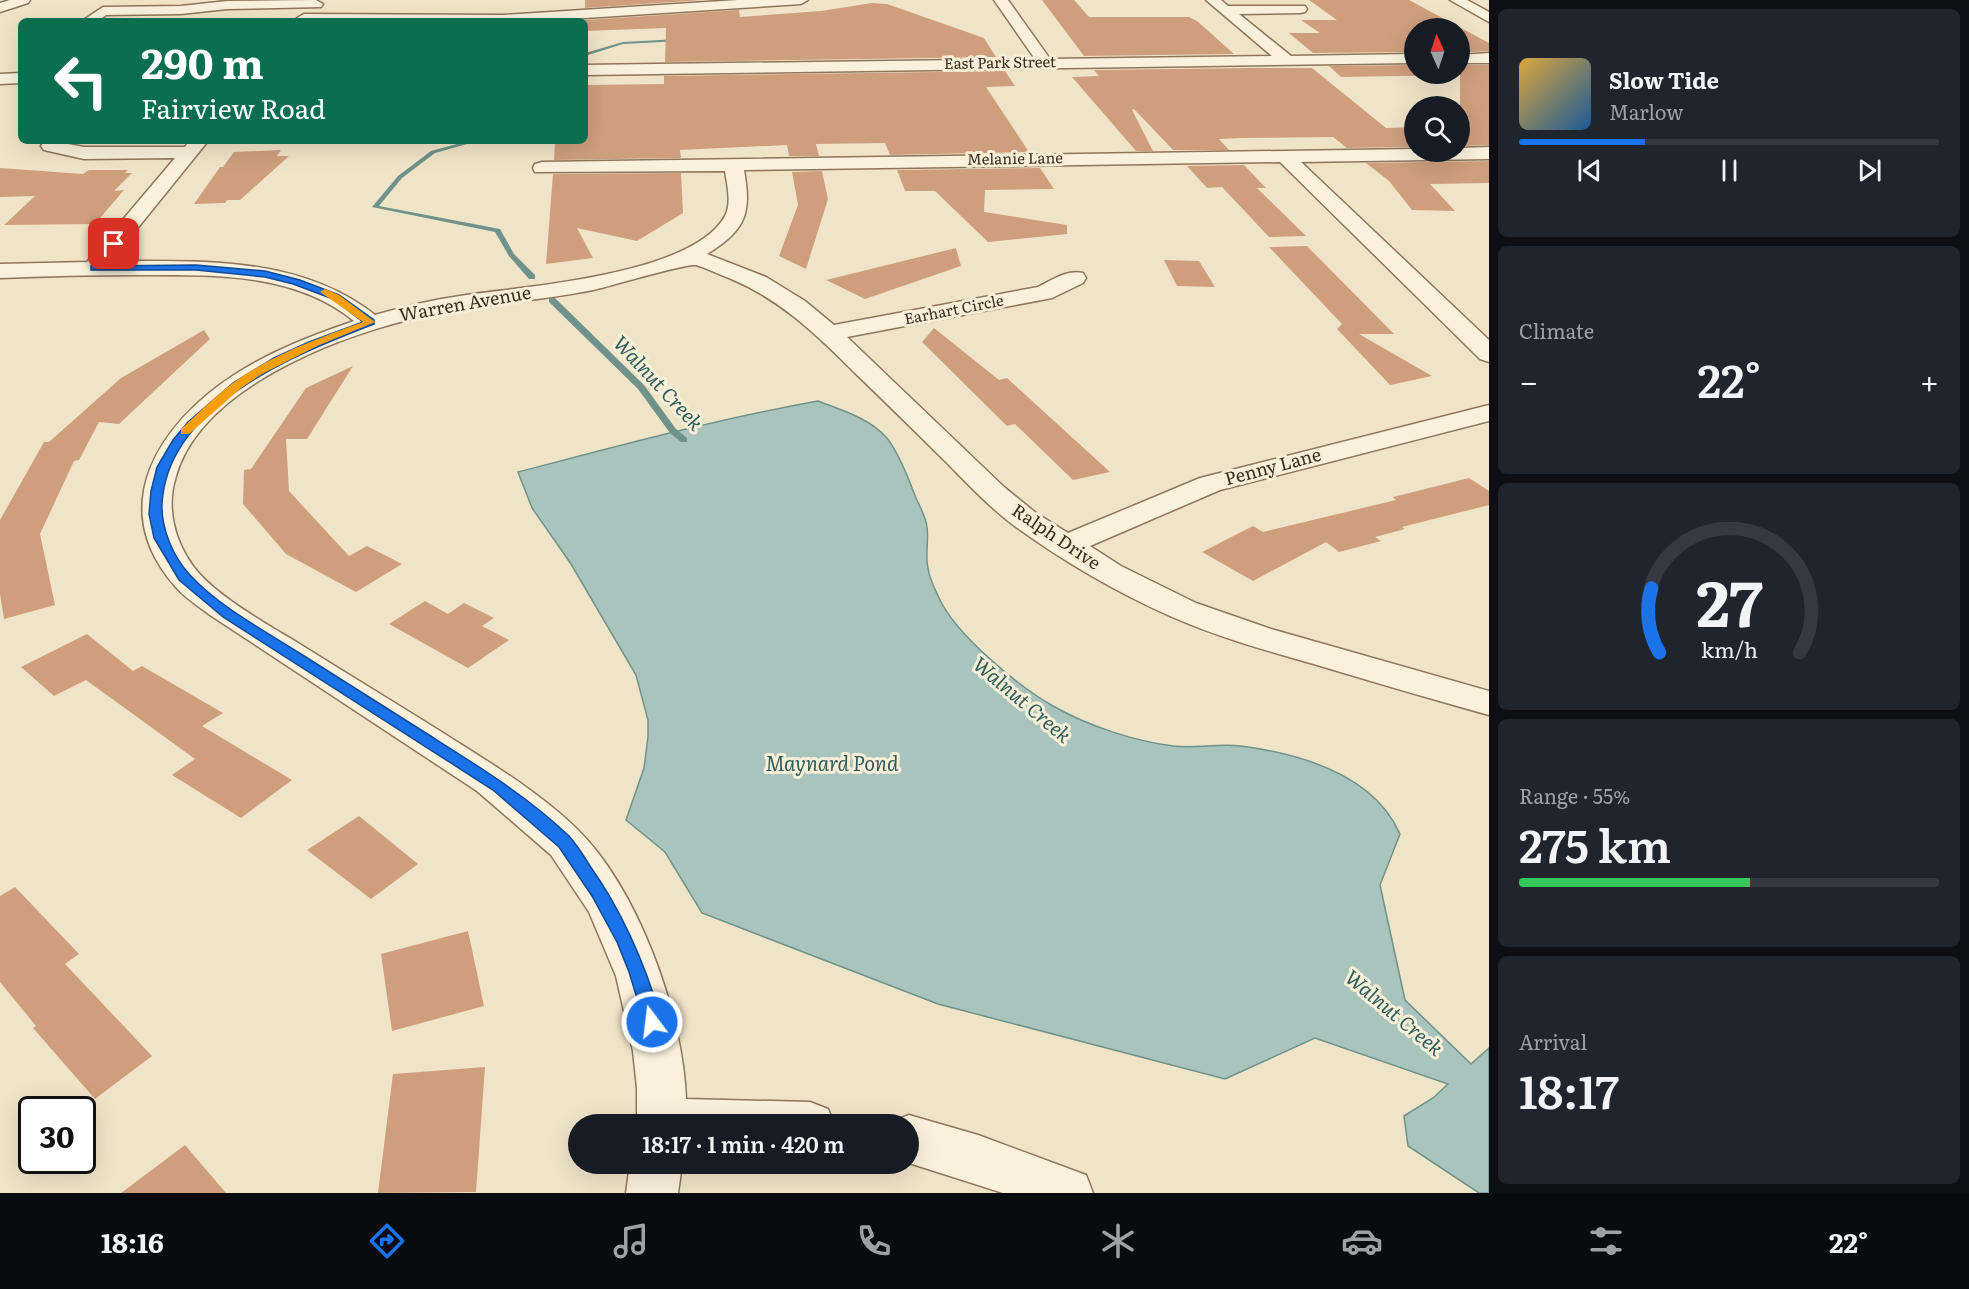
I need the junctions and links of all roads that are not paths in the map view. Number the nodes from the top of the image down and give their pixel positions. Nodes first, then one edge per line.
1 (23, 0) edge
2 (801, 0) edge
3 (1001, 0) edge
4 (1213, 0) edge
5 (1458, 1) edge
6 (317, 2) edge
7 (1489, 2) edge
8 (0, 8) edge
9 (1300, 9) dead end
10 (1225, 10) junction
11 (93, 18) edge
12 (303, 18) edge
13 (520, 18) edge
14 (1489, 18) edge
15 (1489, 58) edge
16 (1285, 59) junction
17 (1404, 59) edge
18 (1470, 59) edge
19 (1045, 63) junction
20 (588, 70) edge
21 (18, 78) edge
22 (0, 79) edge
23 (50, 146) dead end
24 (195, 146) edge
25 (1489, 153) edge
26 (1285, 156) junction
27 (734, 165) junction
28 (542, 168) dead end
29 (689, 255) junction
30 (94, 268) junction
31 (0, 271) edge
32 (1075, 278) dead end
33 (370, 322) junction
34 (830, 333) junction
35 (1489, 354) edge
36 (1489, 413) edge
37 (1064, 546) junction
38 (1489, 703) edge
39 (660, 1114) edge
40 (919, 1142) edge
41 (655, 1174) edge
42 (652, 1193) edge
43 (1067, 1193) edge

1 - 8 street
2 - 13 street
3 - 19 street
4 - 10 street
5 - 7 street
5 - 14 street
6 - 11 street
6 - 12 street
9 - 10 street
10 - 16 street
15 - 18 street
16 - 17 street, East Park Street
16 - 19 street, East Park Street
19 - 20 street, East Park Street
21 - 22 street
23 - 24 street
24 - 30 street
25 - 26 street, Melanie Lane
26 - 27 street, Melanie Lane
26 - 35 street
27 - 28 street, Melanie Lane
27 - 29 street, Warren Avenue
29 - 33 street, Warren Avenue
29 - 34 street, Ralph Drive
30 - 31 street
30 - 33 street
32 - 34 street, Earhart Circle
33 - 39 street, Warren Avenue
34 - 37 street, Ralph Drive
36 - 37 street, Penny Lane
37 - 38 street, Ralph Drive
40 - 43 street
41 - 42 street, Warren Avenue

